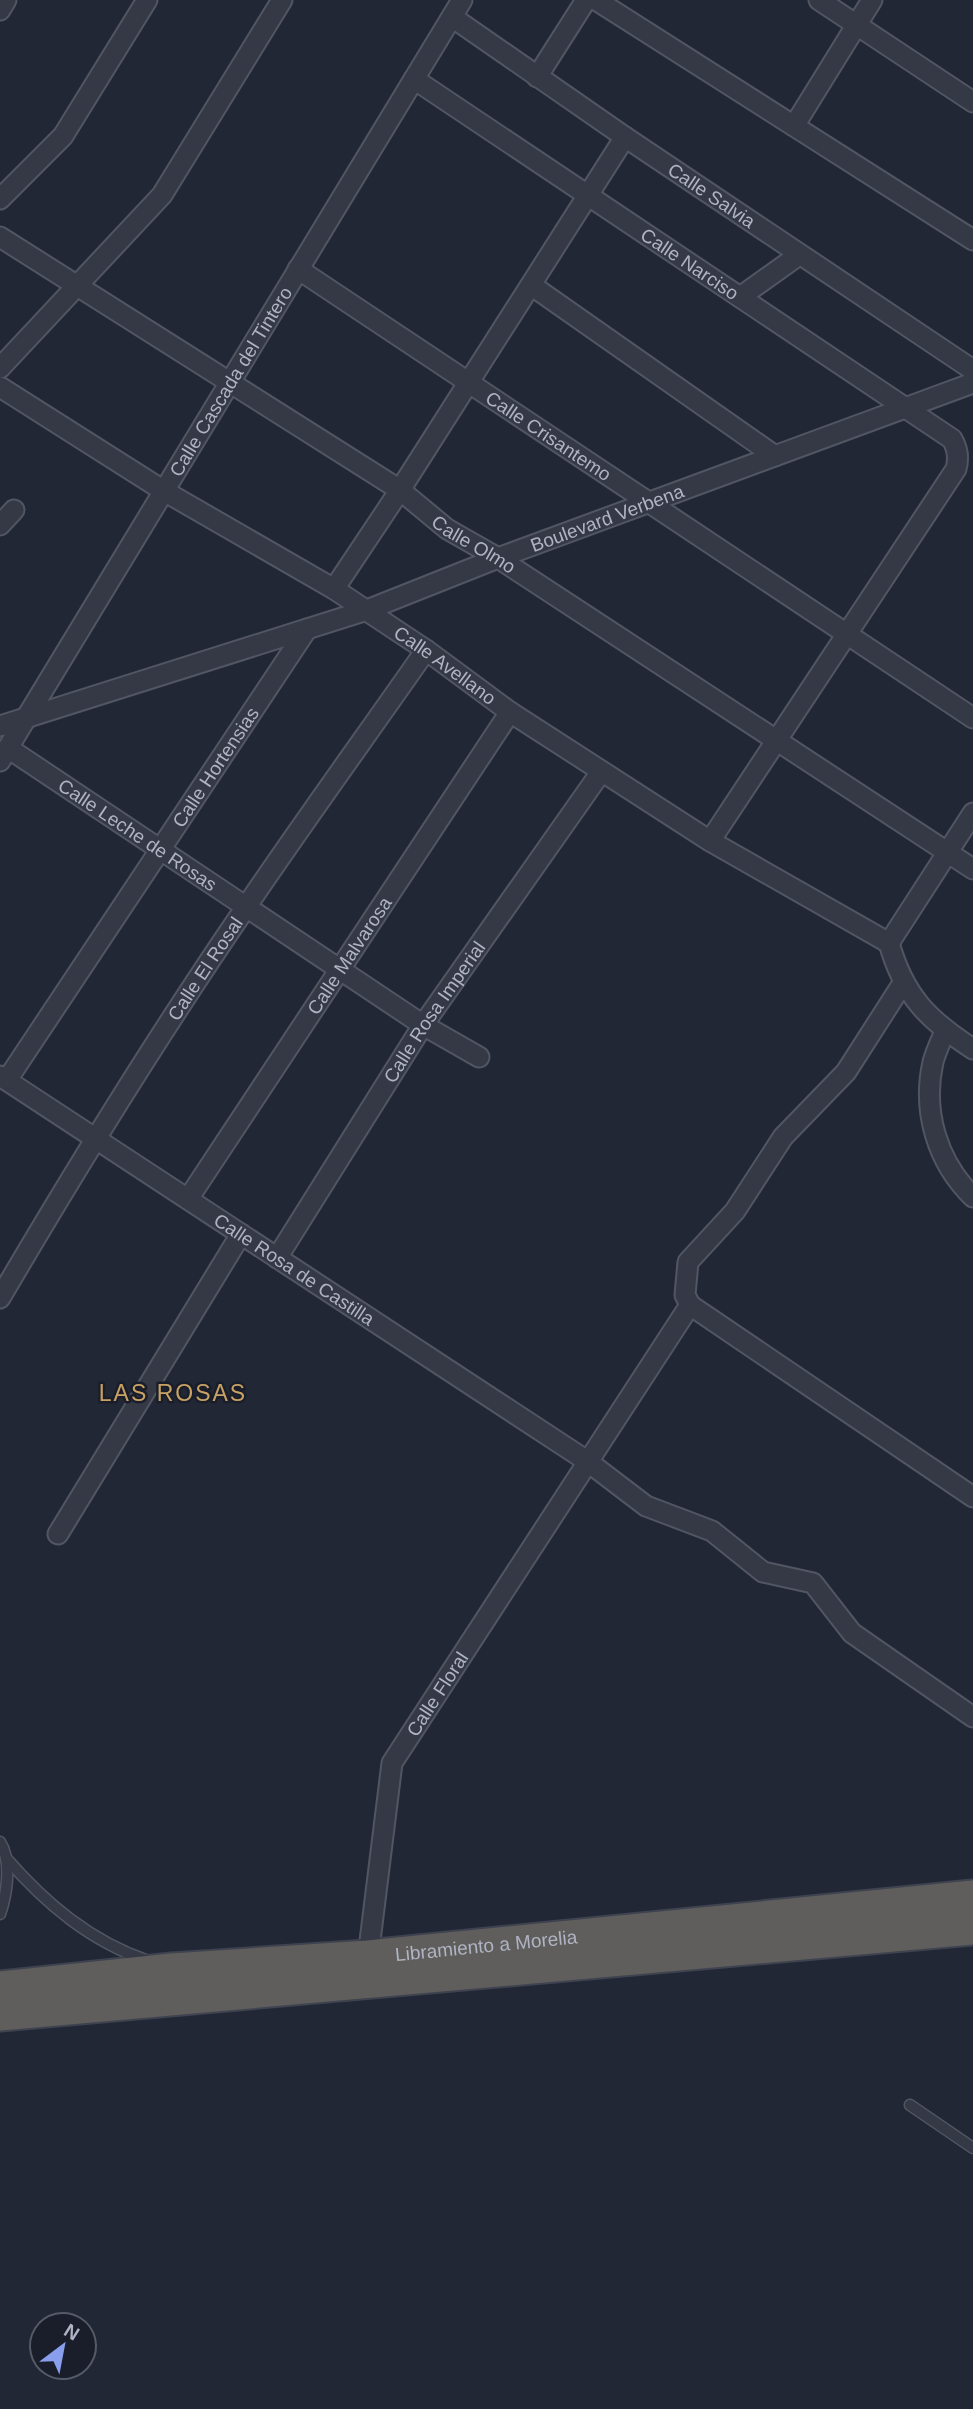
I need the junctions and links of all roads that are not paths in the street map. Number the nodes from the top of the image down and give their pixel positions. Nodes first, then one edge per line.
1 (6, 0) edge
2 (147, 0) edge
3 (282, 0) edge
4 (586, 0) edge
5 (596, 0) edge
6 (819, 0) edge
7 (872, 0) edge
8 (457, 8) edge
9 (0, 10) edge
10 (856, 25) junction
11 (537, 77) junction
12 (414, 79) junction
13 (973, 102) edge
14 (793, 126) junction
15 (625, 137) junction
16 (588, 195) junction
17 (0, 198) edge
18 (0, 237) edge
19 (973, 240) edge
20 (799, 255) junction
21 (299, 270) junction
22 (76, 285) junction
23 (531, 285) junction
24 (740, 297) junction
25 (0, 368) edge
26 (973, 370) edge
27 (230, 382) junction
28 (468, 383) junction
29 (973, 383) edge
30 (0, 387) edge
31 (905, 408) junction
32 (775, 456) junction
33 (400, 490) junction
34 (164, 491) junction
35 (649, 503) junction
36 (15, 510) dead end
37 (0, 525) edge
38 (498, 558) junction
39 (334, 589) junction
40 (367, 610) junction
41 (307, 629) junction
42 (846, 634) junction
43 (426, 650) junction
44 (510, 712) junction
45 (26, 718) junction
46 (973, 718) edge
47 (0, 726) edge
48 (775, 742) junction
49 (4, 755) edge
50 (601, 772) junction
51 (973, 813) edge
52 (710, 841) junction
53 (160, 850) junction
54 (948, 853) junction
55 (973, 869) edge
56 (246, 906) junction
57 (889, 943) junction
58 (340, 969) junction
59 (903, 983) junction
60 (423, 1025) junction
61 (945, 1031) junction
62 (973, 1049) edge
63 (479, 1056) dead end
64 (3, 1078) edge
65 (96, 1139) junction
66 (973, 1197) edge
67 (188, 1199) junction
68 (241, 1234) junction
69 (277, 1258) junction
70 (0, 1298) edge
71 (690, 1305) junction
72 (587, 1461) junction
73 (973, 1497) edge
74 (58, 1534) dead end
75 (973, 1717) edge
76 (0, 1842) edge
77 (6, 1858) junction
78 (973, 1897) edge
79 (0, 1914) edge
80 (973, 1928) edge
81 (368, 1956) junction
82 (172, 1970) junction
83 (0, 1988) edge
84 (0, 2014) edge
85 (910, 2105) dead end
86 (973, 2148) edge

1 - 9 street
2 - 17 street
3 - 22 street
4 - 11 street
5 - 14 street
6 - 10 street
7 - 10 street
8 - 11 street, Calle Salvia
8 - 12 street, Calle Cascada del Tintero
10 - 13 street
10 - 14 street
11 - 15 street, Calle Salvia
12 - 16 street, Calle Narciso
12 - 21 street, Calle Cascada del Tintero
14 - 19 street
15 - 16 street
15 - 20 street, Calle Salvia
16 - 23 street
16 - 24 street, Calle Narciso
18 - 22 street, Calle Olmo
20 - 24 street
20 - 26 street, Calle Salvia
21 - 27 street, Calle Cascada del Tintero
21 - 28 street, Calle Crisantemo
22 - 25 street
22 - 27 street, Calle Olmo
23 - 28 street
23 - 32 street
24 - 31 street, Calle Narciso
27 - 33 street, Calle Olmo
27 - 34 street, Calle Cascada del Tintero
28 - 33 street
28 - 35 street, Calle Crisantemo
29 - 31 street, Boulevard Verbena
30 - 34 street, Calle Avellano
31 - 32 street, Boulevard Verbena
31 - 42 street, Calle Narciso
32 - 35 street, Boulevard Verbena
33 - 38 street, Calle Olmo
33 - 39 street
34 - 39 street, Calle Avellano
34 - 45 street, Calle Cascada del Tintero
35 - 38 street, Boulevard Verbena
35 - 42 street, Calle Crisantemo
36 - 37 street
38 - 40 street, Boulevard Verbena
38 - 48 street, Calle Olmo
39 - 40 street, Calle Avellano
40 - 41 street, Boulevard Verbena
40 - 43 street, Calle Avellano
41 - 45 street, Boulevard Verbena
41 - 53 street, Calle Hortensias
42 - 46 street, Calle Crisantemo
42 - 48 street
43 - 44 street, Calle Avellano
43 - 56 street, Calle El Rosal
44 - 50 street, Calle Avellano
44 - 58 street, Calle Malvarosa
45 - 47 street, Boulevard Verbena
45 - 49 street, Calle Cascada del Tintero
48 - 52 street
48 - 54 street, Calle Olmo
49 - 53 street, Calle Leche de Rosas
50 - 52 street, Calle Avellano
50 - 60 street, Calle Rosa Imperial
51 - 54 street
52 - 57 street, Calle Avellano
53 - 56 street, Calle Leche de Rosas
53 - 64 street, Calle Hortensias
54 - 55 street, Calle Olmo
54 - 57 street
56 - 58 street, Calle Leche de Rosas
56 - 65 street, Calle El Rosal
57 - 59 street
58 - 60 street, Calle Leche de Rosas
58 - 67 street, Calle Malvarosa
59 - 61 street
59 - 71 street
60 - 63 street, Calle Leche de Rosas
60 - 69 street, Calle Rosa Imperial
61 - 62 street
61 - 66 street
64 - 65 street, Calle Rosa de Castilla
65 - 67 street, Calle Rosa de Castilla
65 - 70 street, Calle El Rosal
67 - 68 street, Calle Rosa de Castilla
68 - 69 street, Calle Rosa de Castilla
68 - 74 street
69 - 72 street, Calle Rosa de Castilla
71 - 72 street, Calle Floral
71 - 73 street
72 - 75 street, Calle Rosa de Castilla
72 - 81 street, Calle Floral
76 - 77 lane
77 - 79 lane
77 - 82 lane
78 - 81 highway, Libramiento a Morelia
80 - 84 highway, Libramiento a Morelia
81 - 82 highway, Libramiento a Morelia
82 - 83 highway, Libramiento a Morelia
85 - 86 lane

